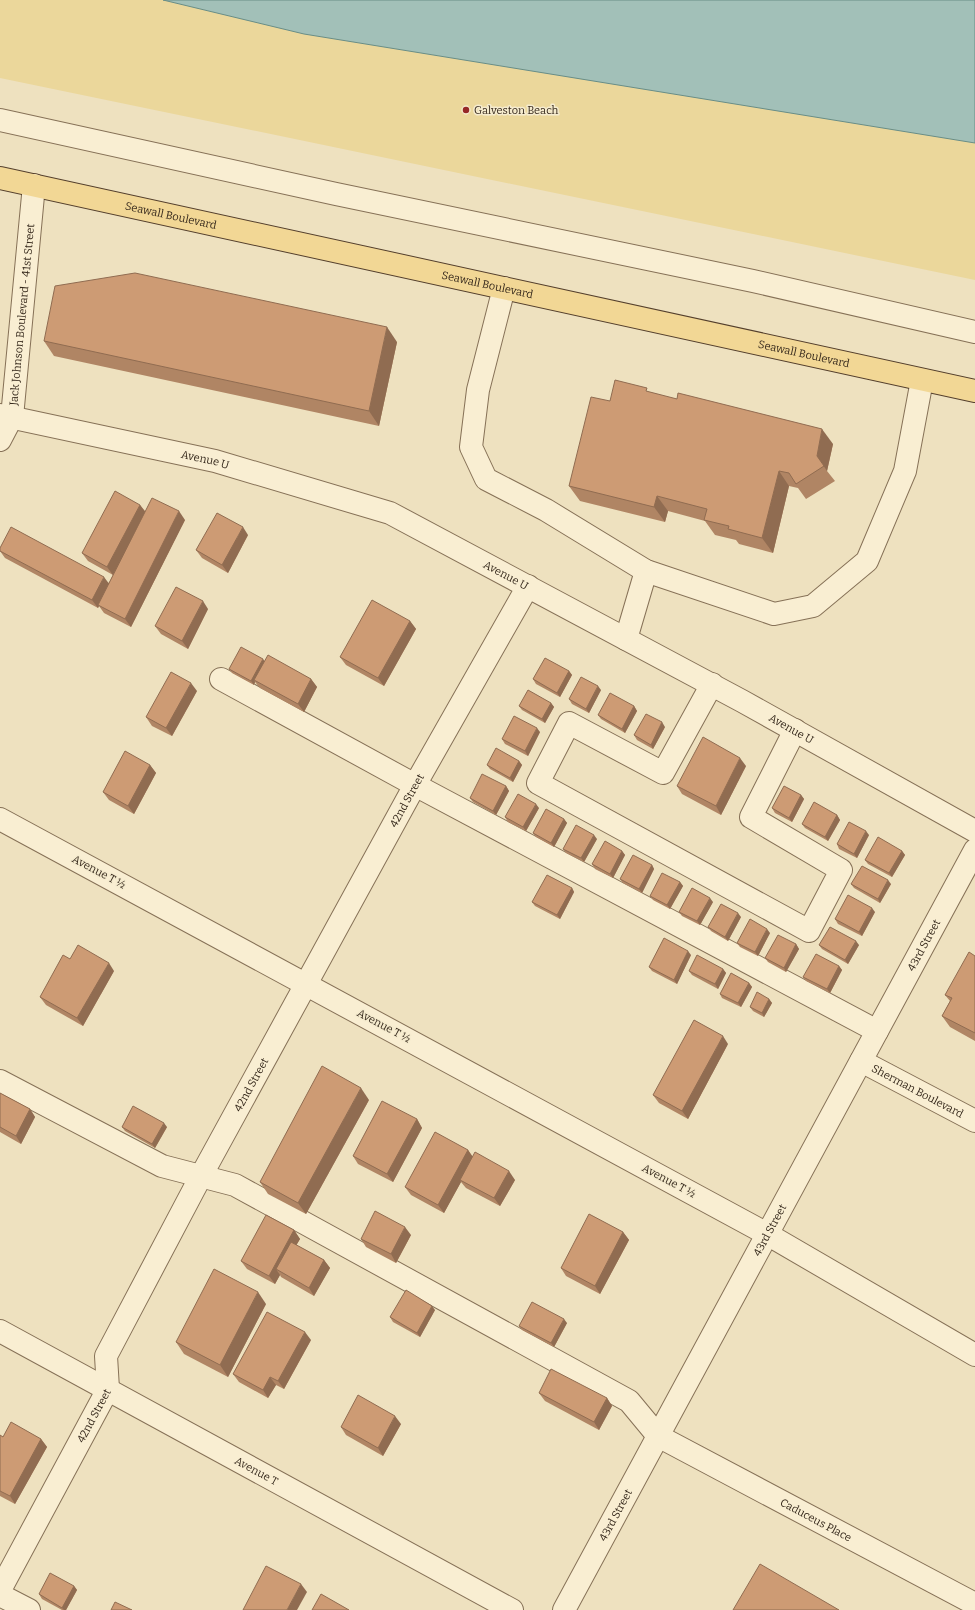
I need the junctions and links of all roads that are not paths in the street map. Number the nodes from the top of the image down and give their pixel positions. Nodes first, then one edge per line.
1 (0, 120) edge
2 (0, 178) edge
3 (34, 185) junction
4 (504, 288) junction
5 (975, 332) edge
6 (922, 380) junction
7 (975, 392) edge
8 (6, 416) edge
9 (0, 440) edge
10 (646, 571) junction
11 (528, 586) junction
12 (626, 639) junction
13 (221, 679) dead end
14 (712, 684) junction
15 (795, 730) junction
16 (415, 785) junction
17 (0, 819) edge
18 (975, 831) edge
19 (975, 850) edge
20 (306, 984) junction
21 (877, 1031) junction
22 (861, 1061) junction
23 (0, 1081) edge
24 (975, 1121) edge
25 (201, 1176) junction
26 (767, 1234) junction
27 (0, 1331) edge
28 (975, 1355) edge
29 (108, 1389) junction
30 (658, 1436) junction
31 (0, 1590) edge
32 (0, 1594) edge
33 (975, 1604) edge
34 (29, 1610) edge
35 (512, 1610) edge
36 (564, 1610) edge

1 - 5 street
2 - 3 main road, Seawall Boulevard
3 - 4 main road, Seawall Boulevard
3 - 8 street, Jack Johnson Boulevard - 41st Street
4 - 6 main road, Seawall Boulevard
4 - 10 street
6 - 7 main road, Seawall Boulevard
6 - 10 street
8 - 9 street, Jack Johnson Boulevard - 41st Street
8 - 11 street, Avenue U
10 - 12 street
11 - 12 street, Avenue U
11 - 16 street, 42nd Street
12 - 14 street, Avenue U
13 - 16 street
14 - 15 street, Avenue U
14 - 15 street
15 - 18 street, Avenue U
16 - 20 street, 42nd Street
16 - 21 street
17 - 20 street, Avenue T ½
19 - 21 street, 43rd Street
20 - 25 street, 42nd Street
20 - 26 street, Avenue T ½
21 - 22 street, 43rd Street
22 - 24 street, Sherman Boulevard
22 - 26 street, 43rd Street
23 - 25 street
25 - 29 street, 42nd Street
25 - 30 street
26 - 28 street, Avenue T ½
26 - 30 street, 43rd Street
27 - 29 street, Avenue T
29 - 31 street, 42nd Street
29 - 35 street, Avenue T
30 - 33 street, Caduceus Place
30 - 36 street, 43rd Street
32 - 34 street

